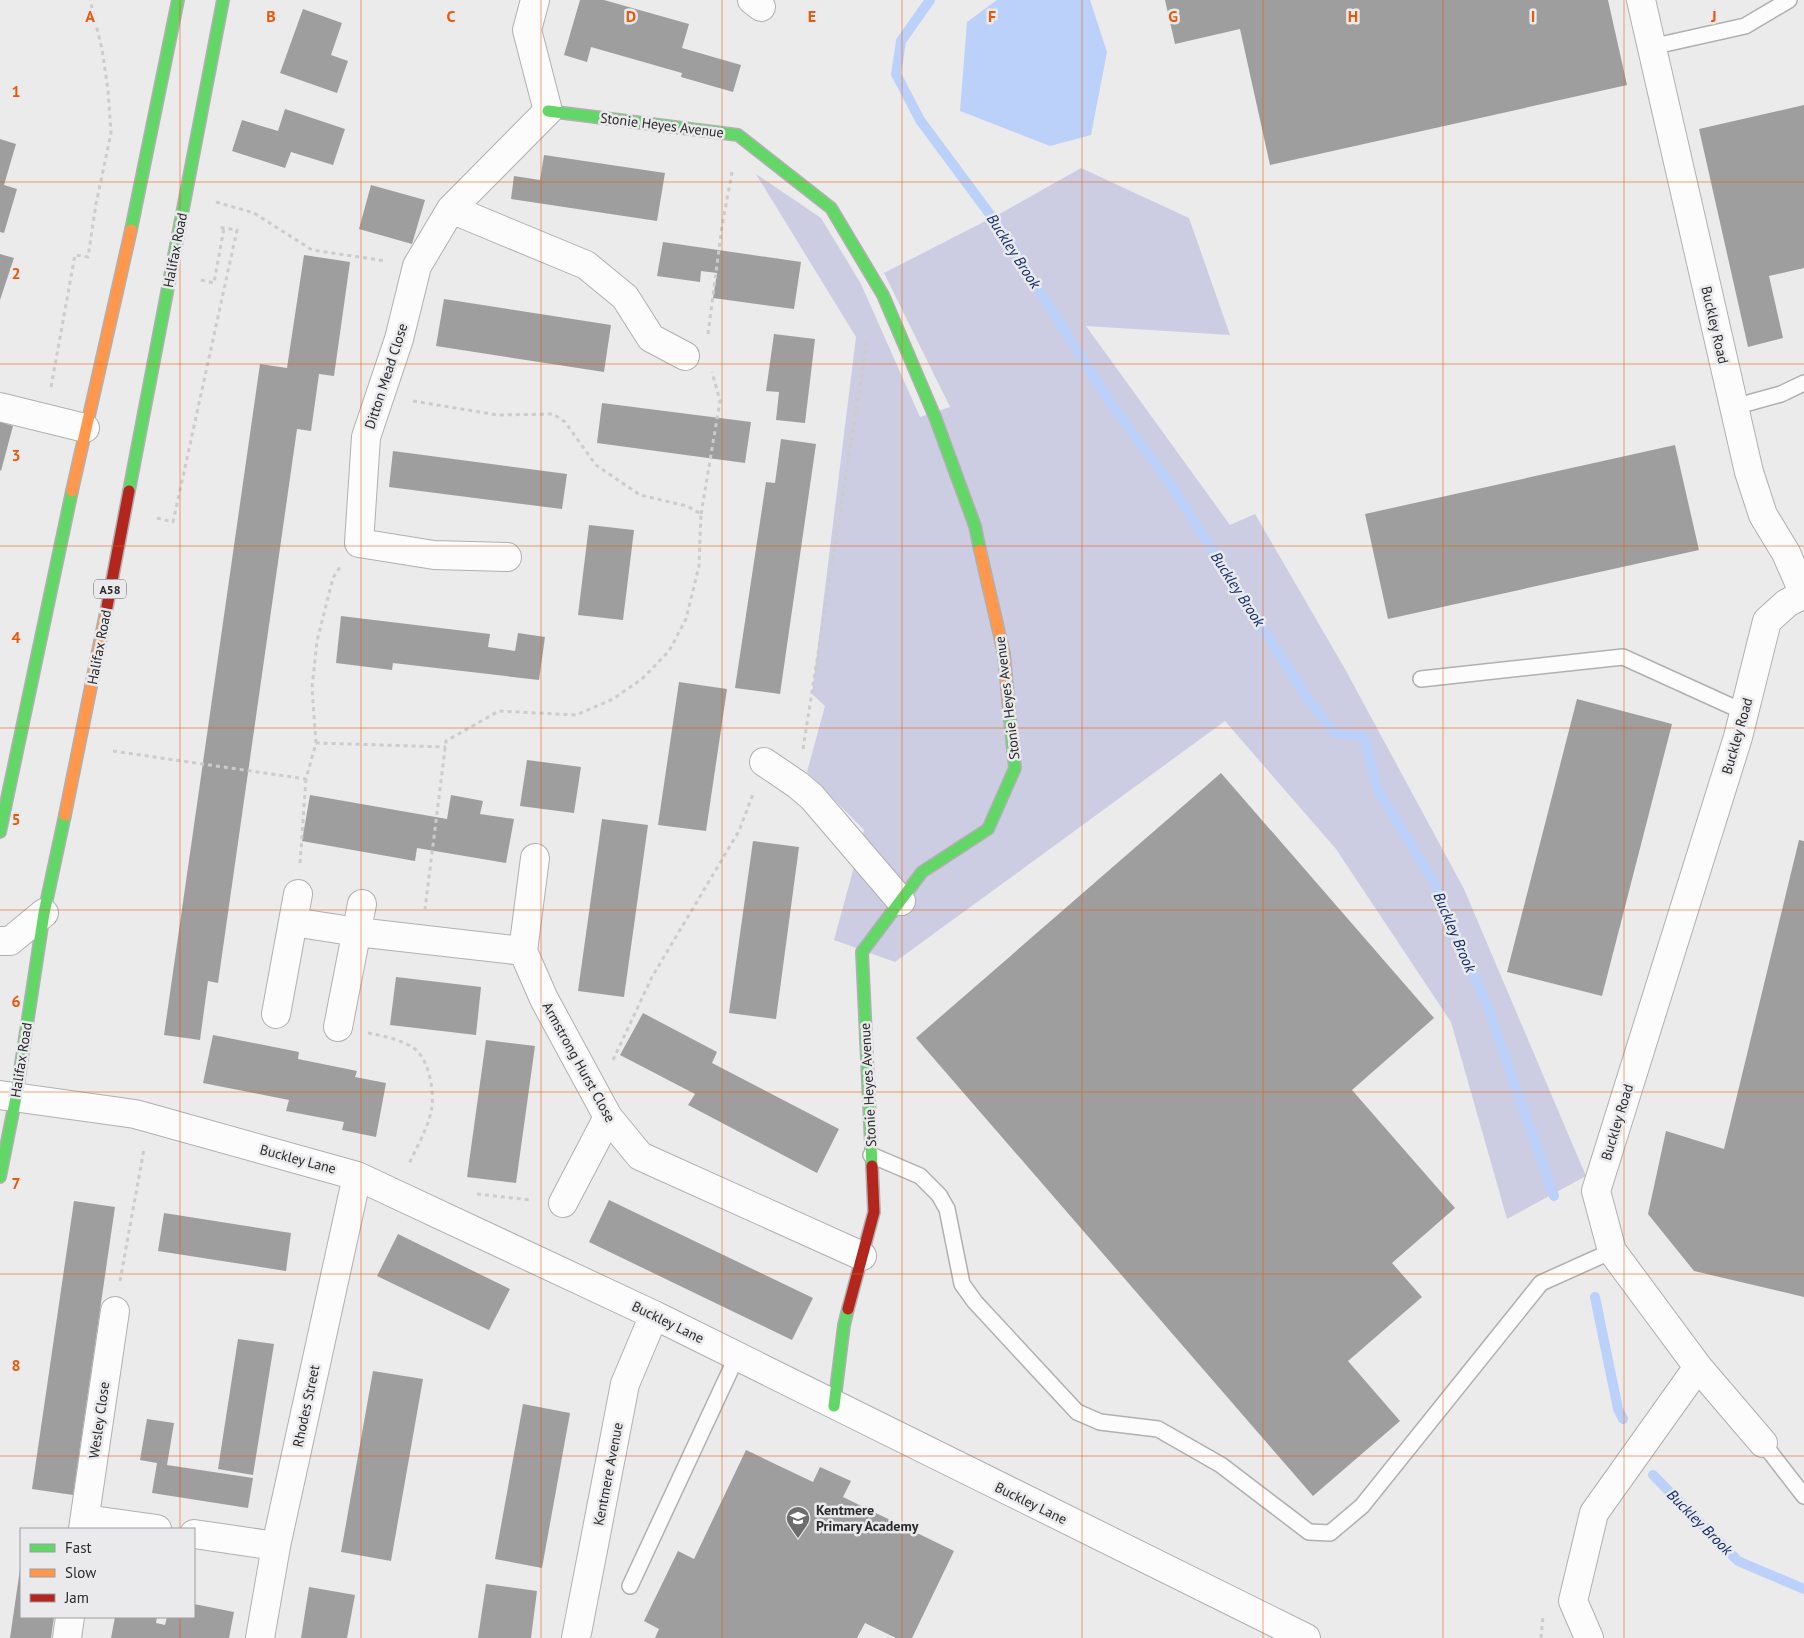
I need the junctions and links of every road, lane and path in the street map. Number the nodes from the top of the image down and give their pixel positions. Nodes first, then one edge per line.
1 (90, 0) edge
2 (178, 0) edge
3 (223, 0) edge
4 (535, 0) edge
5 (1641, 0) edge
6 (1790, 0) edge
7 (1651, 47) junction
8 (548, 111) junction
9 (738, 134) junction
10 (186, 194) junction
11 (451, 209) junction
12 (217, 227) dead end
13 (224, 228) junction
14 (417, 266) junction
15 (214, 283) dead end
16 (868, 332) dead end
17 (696, 352) junction
18 (1804, 383) edge
19 (380, 396) junction
20 (0, 407) edge
21 (1734, 407) junction
22 (46, 419) junction
23 (85, 428) junction
24 (125, 511) junction
25 (702, 514) junction
26 (358, 543) junction
27 (507, 557) dead end
28 (1804, 594) edge
29 (1421, 679) dead end
30 (1744, 712) junction
31 (316, 744) junction
32 (80, 746) junction
33 (446, 747) junction
34 (764, 762) joint
35 (306, 779) junction
36 (798, 784) junction
37 (0, 832) edge
38 (535, 858) dead end
39 (298, 894) joint
40 (901, 901) junction
41 (362, 904) dead end
42 (44, 913) junction
43 (293, 922) junction
44 (357, 932) junction
45 (421, 938) junction
46 (0, 941) edge
47 (522, 951) junction
48 (276, 1014) dead end
49 (338, 1027) joint
50 (589, 1080) junction
51 (8, 1096) edge
52 (608, 1117) junction
53 (149, 1118) junction
54 (871, 1155) junction
55 (357, 1176) junction
56 (0, 1178) edge
57 (395, 1194) junction
58 (563, 1203) joint
59 (443, 1217) junction
60 (1612, 1251) junction
61 (862, 1256) junction
62 (115, 1311) joint
63 (654, 1315) junction
64 (737, 1356) junction
65 (1698, 1367) junction
66 (834, 1406) junction
67 (1763, 1443) joint
68 (1804, 1496) edge
69 (84, 1524) edge
70 (142, 1528) edge
71 (195, 1534) edge
72 (276, 1546) junction
73 (630, 1586) dead end
74 (70, 1618) edge
75 (67, 1638) edge
76 (260, 1638) edge
77 (576, 1638) edge
78 (1306, 1638) edge
79 (1589, 1638) edge

1 - 22 path
2 - 23 main road
3 - 10 main road, Halifax Road / A58
4 - 8 street
5 - 7 street, Buckley Road
6 - 7 lane
7 - 21 street, Buckley Road
8 - 9 main road, Stonie Heyes Avenue
8 - 11 street, Ditton Mead Close
9 - 17 path
9 - 40 main road, Stonie Heyes Avenue
10 - 14 path
10 - 24 main road, Halifax Road / A58
11 - 14 street, Ditton Mead Close
11 - 17 street
12 - 13 path
13 - 15 path
13 - 24 path
14 - 19 street, Ditton Mead Close
16 - 36 path
17 - 25 path
18 - 21 lane
19 - 25 path
19 - 26 street, Ditton Mead Close
20 - 22 street
21 - 28 street, Buckley Road
22 - 23 street
23 - 37 main road
24 - 32 main road, Halifax Road / A58
25 - 33 path
26 - 27 street
26 - 31 path
28 - 30 street, Buckley Road
29 - 30 lane
30 - 60 street, Buckley Road
31 - 33 path
31 - 35 path
32 - 35 path
32 - 42 main road, Halifax Road / A58
33 - 45 path
34 - 36 street
34 - 50 path
35 - 39 path
36 - 40 street
38 - 47 street
39 - 43 street
40 - 54 main road, Stonie Heyes Avenue
41 - 44 street
42 - 46 street
42 - 51 main road, Halifax Road / A58
43 - 44 street
43 - 48 street
44 - 45 street
44 - 49 street
45 - 47 street
47 - 50 street, Armstrong Hurst Close
49 - 57 path
50 - 52 street, Armstrong Hurst Close
51 - 53 street, Buckley Lane
51 - 56 main road, Halifax Road / A58
52 - 58 street
52 - 61 street, Armstrong Hurst Close
53 - 55 street, Buckley Lane
53 - 62 path
54 - 60 lane
54 - 61 main road, Stonie Heyes Avenue
55 - 57 street, Buckley Lane
55 - 72 street, Rhodes Street
57 - 59 street, Buckley Lane
58 - 59 path
59 - 63 street, Buckley Lane
60 - 65 street, Buckley Road
61 - 66 main road, Stonie Heyes Avenue
62 - 69 street, Wesley Close
63 - 64 street, Buckley Lane
63 - 77 street, Kentmere Avenue
64 - 66 street, Buckley Lane
64 - 73 lane
65 - 67 street, Buckley Road
65 - 79 street
66 - 78 street, Buckley Lane
67 - 68 lane
69 - 70 street
71 - 72 street
72 - 76 street, Rhodes Street
74 - 75 street

